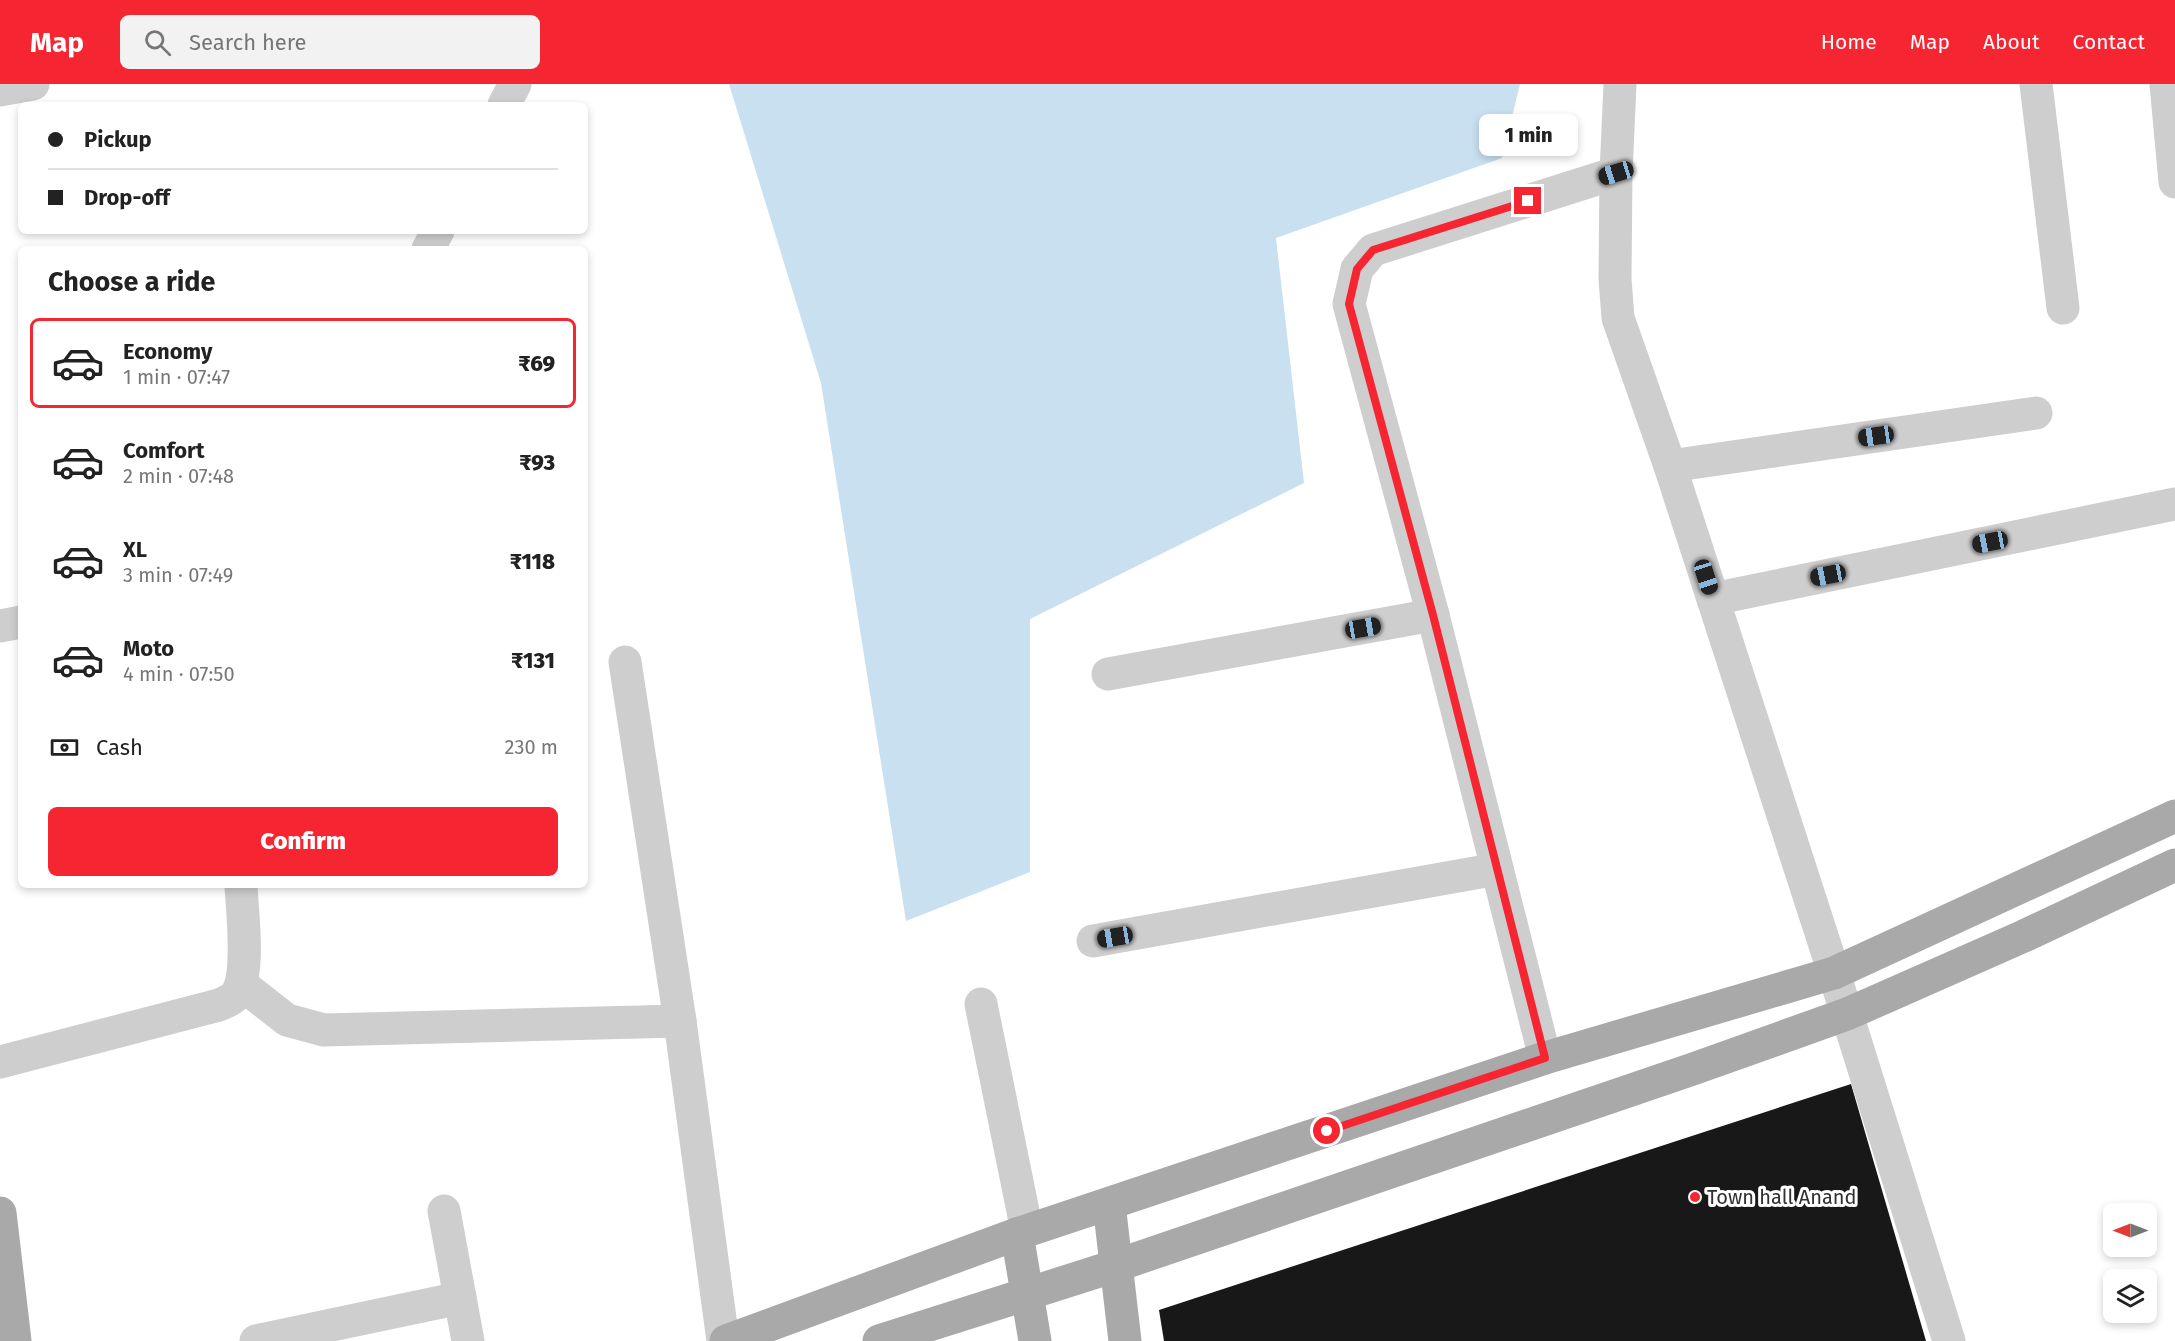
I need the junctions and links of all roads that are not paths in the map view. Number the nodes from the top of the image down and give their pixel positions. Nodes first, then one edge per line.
1 (33, 84) edge
2 (514, 84) edge
3 (1620, 84) edge
4 (2036, 84) edge
5 (2166, 84) edge
6 (0, 90) edge
7 (505, 102) edge
8 (1616, 173) junction
9 (2175, 182) edge
10 (2064, 308) dead end
11 (2036, 413) dead end
12 (1670, 466) junction
13 (2175, 504) edge
14 (1713, 599) junction
15 (1433, 615) junction
16 (18, 623) edge
17 (0, 626) edge
18 (625, 662) dead end
19 (1108, 674) dead end
20 (2175, 816) edge
21 (2175, 865) edge
22 (1497, 869) junction
23 (241, 888) edge
24 (1093, 941) dead end
25 (1834, 973) junction
26 (241, 984) junction
27 (981, 1004) dead end
28 (1846, 1014) junction
29 (680, 1021) junction
30 (1545, 1058) junction
31 (0, 1062) edge
32 (1109, 1204) junction
33 (444, 1211) dead end
34 (0, 1213) edge
35 (1022, 1233) junction
36 (1115, 1266) junction
37 (1026, 1293) junction
38 (460, 1298) junction
39 (15, 1341) edge
40 (256, 1341) edge
41 (468, 1341) edge
42 (724, 1341) edge
43 (879, 1341) edge
44 (1035, 1341) edge
45 (1125, 1341) edge
46 (1949, 1341) edge

1 - 6 street
2 - 7 street
3 - 8 street
4 - 10 street
5 - 9 street
8 - 12 street
8 - 15 street
11 - 12 street
12 - 14 street
13 - 14 street
14 - 25 street
15 - 19 street
15 - 22 street
16 - 17 street
18 - 29 street
20 - 25 main road
21 - 28 main road
22 - 24 street
22 - 30 street
23 - 26 street
25 - 28 street
25 - 30 main road
26 - 29 street
26 - 31 street
27 - 35 street
28 - 36 main road
28 - 46 street
29 - 42 street
30 - 32 main road
32 - 35 main road
32 - 36 main road
33 - 38 street
34 - 39 main road
35 - 37 main road
35 - 42 main road
36 - 37 main road
36 - 45 main road
37 - 43 main road
37 - 44 main road
38 - 40 street
38 - 41 street

